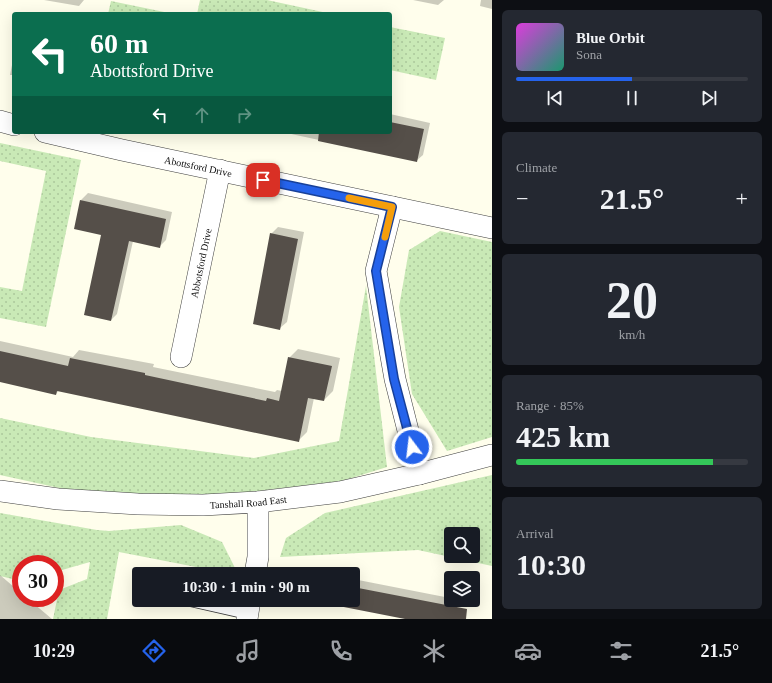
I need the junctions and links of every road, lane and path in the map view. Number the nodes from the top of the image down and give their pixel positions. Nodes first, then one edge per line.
1 (0, 122) edge
2 (12, 125) edge
3 (54, 134) edge
4 (220, 170) junction
5 (392, 207) junction
6 (492, 228) edge
7 (181, 357) dead end
8 (492, 455) edge
9 (420, 474) junction
10 (0, 491) edge
11 (258, 502) junction
12 (256, 567) edge
13 (225, 607) edge
14 (248, 611) edge

1 - 2 street
3 - 4 street, Abottsford Drive
4 - 5 street, Abottsford Drive
4 - 7 street, Abbotsford Drive
5 - 6 street, Abottsford Drive
5 - 9 street
8 - 9 street, Tanshall Road East
9 - 11 street, Tanshall Road East
10 - 11 street, Tanshall Road East
11 - 12 street
13 - 14 lane

